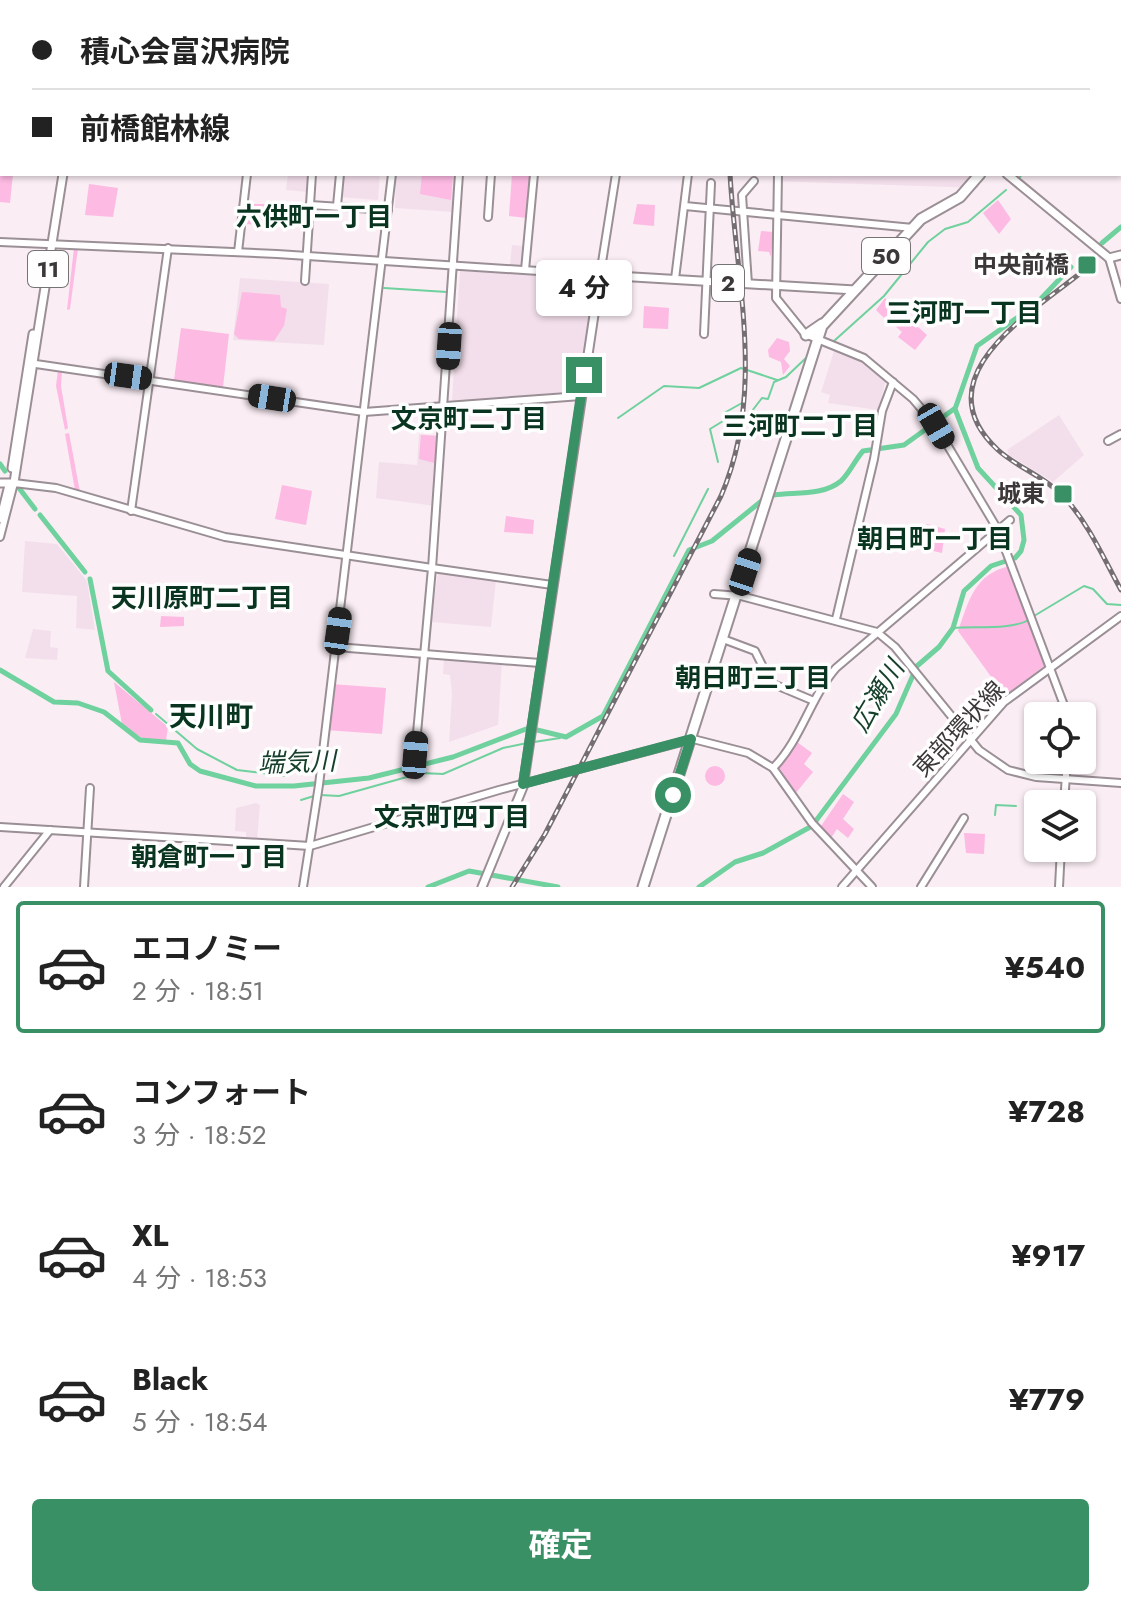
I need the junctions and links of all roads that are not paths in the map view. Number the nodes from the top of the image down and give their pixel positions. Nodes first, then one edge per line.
1 (61, 176) edge
2 (247, 176) edge
3 (312, 176) edge
4 (340, 176) edge
5 (392, 176) edge
6 (459, 176) edge
7 (491, 176) edge
8 (534, 176) edge
9 (616, 176) edge
10 (688, 176) edge
11 (778, 176) edge
12 (978, 176) edge
13 (1009, 176) edge
14 (754, 181) dead end
15 (711, 183) dead end
16 (310, 205) junction
17 (337, 206) junction
18 (685, 206) junction
19 (710, 209) junction
20 (388, 210) junction
21 (742, 212) junction
22 (777, 215) junction
23 (488, 217) dead end
24 (913, 228) junction
25 (0, 242) edge
26 (49, 244) junction
27 (168, 248) junction
28 (238, 252) junction
29 (1121, 255) edge
30 (307, 256) junction
31 (1109, 258) junction
32 (383, 261) junction
33 (453, 266) junction
34 (525, 270) junction
35 (600, 275) junction
36 (675, 279) junction
37 (305, 281) dead end
38 (707, 281) junction
39 (748, 284) junction
40 (774, 286) junction
41 (855, 290) junction
42 (1121, 299) edge
43 (824, 323) junction
44 (704, 334) dead end
45 (806, 335) junction
46 (818, 340) junction
47 (30, 363) junction
48 (151, 379) junction
49 (893, 382) junction
50 (581, 396) junction
51 (445, 406) junction
52 (364, 412) junction
53 (1121, 434) edge
54 (1108, 441) dead end
55 (8, 483) edge
56 (131, 511) junction
57 (0, 519) edge
58 (1010, 520) dead end
59 (998, 530) junction
60 (0, 537) edge
61 (346, 556) junction
62 (432, 568) junction
63 (552, 585) junction
64 (714, 594) dead end
65 (738, 595) junction
66 (1121, 616) edge
67 (836, 619) junction
68 (877, 632) junction
69 (723, 639) junction
70 (336, 647) junction
71 (424, 654) junction
72 (540, 663) junction
73 (1050, 667) junction
74 (814, 701) junction
75 (1063, 702) edge
76 (691, 739) junction
77 (970, 739) junction
78 (415, 755) dead end
79 (773, 768) junction
80 (1066, 774) edge
81 (1066, 779) junction
82 (1121, 783) edge
83 (523, 784) junction
84 (90, 788) dead end
85 (1065, 790) edge
86 (964, 818) dead end
87 (0, 827) edge
88 (50, 830) junction
89 (87, 832) junction
90 (310, 846) junction
91 (1060, 862) edge
92 (856, 870) junction
93 (643, 886) edge
94 (4, 887) edge
95 (84, 887) edge
96 (303, 887) edge
97 (482, 887) edge
98 (842, 887) edge
99 (872, 887) edge
100 (921, 887) edge
101 (1059, 887) edge

1 - 26 main road, 11
2 - 28 street
3 - 16 street
4 - 17 street
5 - 20 street
6 - 33 street
7 - 23 street
8 - 34 street
9 - 35 street
10 - 18 street
11 - 22 street
12 - 24 highway, 50
13 - 31 main road
14 - 21 street
15 - 19 street
16 - 17 street
16 - 30 street
17 - 20 street
18 - 19 street
18 - 36 street
19 - 21 street
19 - 38 street
20 - 32 street
21 - 22 street
21 - 39 street
22 - 24 street
22 - 40 street
24 - 41 highway, 50
25 - 26 street
26 - 27 street
26 - 47 main road, 11
27 - 28 street
27 - 48 street
28 - 30 street
29 - 31 main road
30 - 32 street
30 - 37 street
31 - 42 street
32 - 33 street
32 - 52 street
33 - 34 street
33 - 51 street
34 - 35 street
35 - 36 main road, 2
35 - 50 main road
36 - 38 main road, 2
38 - 39 main road, 2
38 - 44 street
39 - 40 main road, 2
40 - 41 main road, 2
40 - 45 street
41 - 43 highway, 50
43 - 45 highway
43 - 46 highway, 50
45 - 46 street
46 - 49 street
46 - 65 highway, 50
47 - 48 street
47 - 55 main road, 11
48 - 52 street
48 - 56 street
49 - 59 street
49 - 67 street
50 - 51 street
50 - 63 main road
51 - 52 street
51 - 62 street
52 - 61 street
53 - 54 street
55 - 56 street
55 - 57 street
55 - 60 street
56 - 61 street
58 - 59 street
59 - 68 street
59 - 73 street
61 - 62 street
61 - 70 street
62 - 63 street
62 - 71 street
63 - 72 main road
64 - 65 street
65 - 67 street
65 - 69 highway, 50
66 - 73 street, 東部環状線
67 - 68 street
68 - 74 street
68 - 77 street
69 - 74 street
69 - 76 highway, 50
70 - 71 street
70 - 90 street
71 - 72 street
71 - 78 street
72 - 83 main road
73 - 75 street
73 - 77 street, 東部環状線
74 - 79 street
76 - 79 street
76 - 83 street
76 - 93 highway, 50
77 - 81 street
77 - 92 street, 東部環状線
79 - 92 street
80 - 81 street
81 - 82 street
81 - 85 street
83 - 90 street
83 - 97 main road
84 - 89 street
86 - 100 street
87 - 88 street
88 - 89 street
88 - 94 street
89 - 90 street
89 - 95 street
90 - 96 street
91 - 101 street
92 - 98 street, 東部環状線
92 - 99 street

